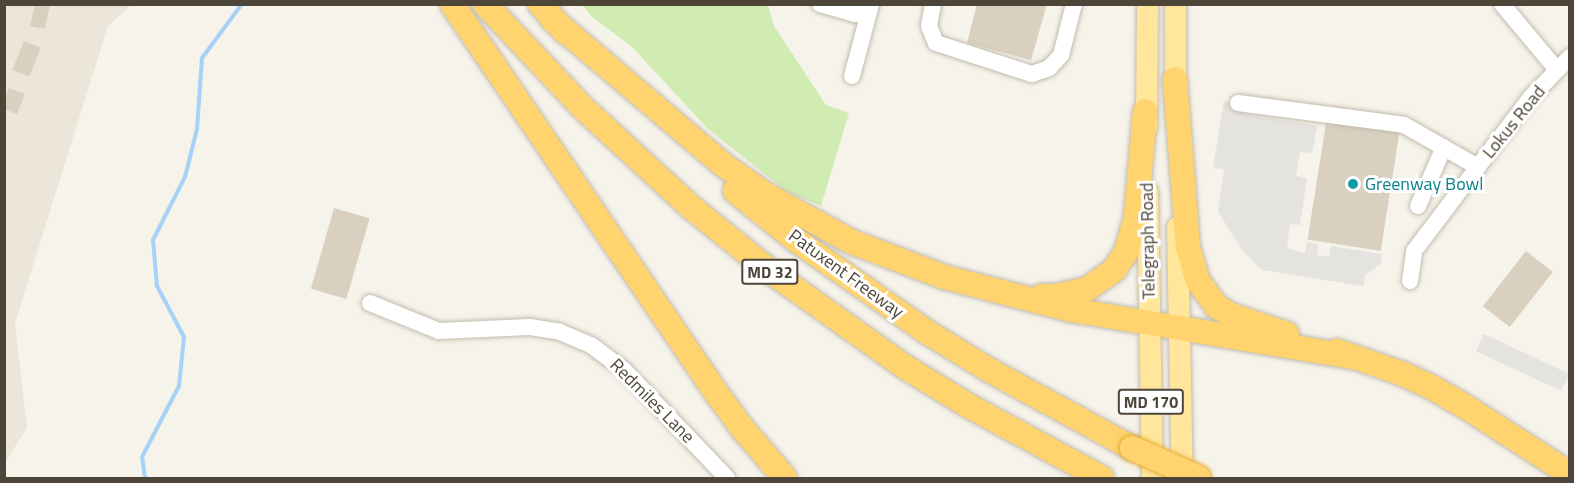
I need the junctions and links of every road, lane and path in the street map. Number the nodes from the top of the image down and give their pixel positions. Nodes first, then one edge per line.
1 (452, 4) edge
2 (485, 4) edge
3 (820, 4) edge
4 (933, 4) edge
5 (1074, 4) edge
6 (1147, 4) edge
7 (1175, 4) edge
8 (1502, 4) edge
9 (870, 8) edge
10 (547, 12) edge
11 (1569, 57) edge
12 (1557, 70) junction
13 (852, 76) dead end
14 (1175, 79) junction
15 (1238, 103) dead end
16 (1145, 111) junction
17 (1444, 147) junction
18 (1478, 167) junction
19 (1418, 206) dead end
20 (1410, 281) dead end
21 (994, 291) junction
22 (370, 303) dead end
23 (1150, 325) junction
24 (1179, 330) junction
25 (1352, 357) junction
26 (1569, 474) edge
27 (728, 478) edge
28 (785, 478) edge
29 (1102, 478) edge
30 (1152, 478) edge
31 (1182, 478) edge
32 (1199, 478) edge

1 - 28 highway
2 - 29 highway, MD 32
3 - 9 street
4 - 5 street
6 - 16 main road, Telegraph Road / MD 170
7 - 14 main road, Telegraph Road / MD 170
8 - 12 street
9 - 13 street
10 - 21 highway
10 - 32 highway, Patuxent Freeway / MD 32, bridge
11 - 12 street, Lokus Road
12 - 18 street, Lokus Road
14 - 24 main road, Telegraph Road / MD 170
14 - 25 highway
15 - 17 street
16 - 21 highway
16 - 23 main road, Telegraph Road / MD 170
17 - 18 street
17 - 19 street
18 - 20 street, Lokus Road
21 - 23 highway
22 - 27 street, Redmiles Lane
23 - 24 highway
23 - 30 main road, Telegraph Road / MD 170
24 - 25 highway
24 - 31 main road, Telegraph Road / MD 170
25 - 26 highway

